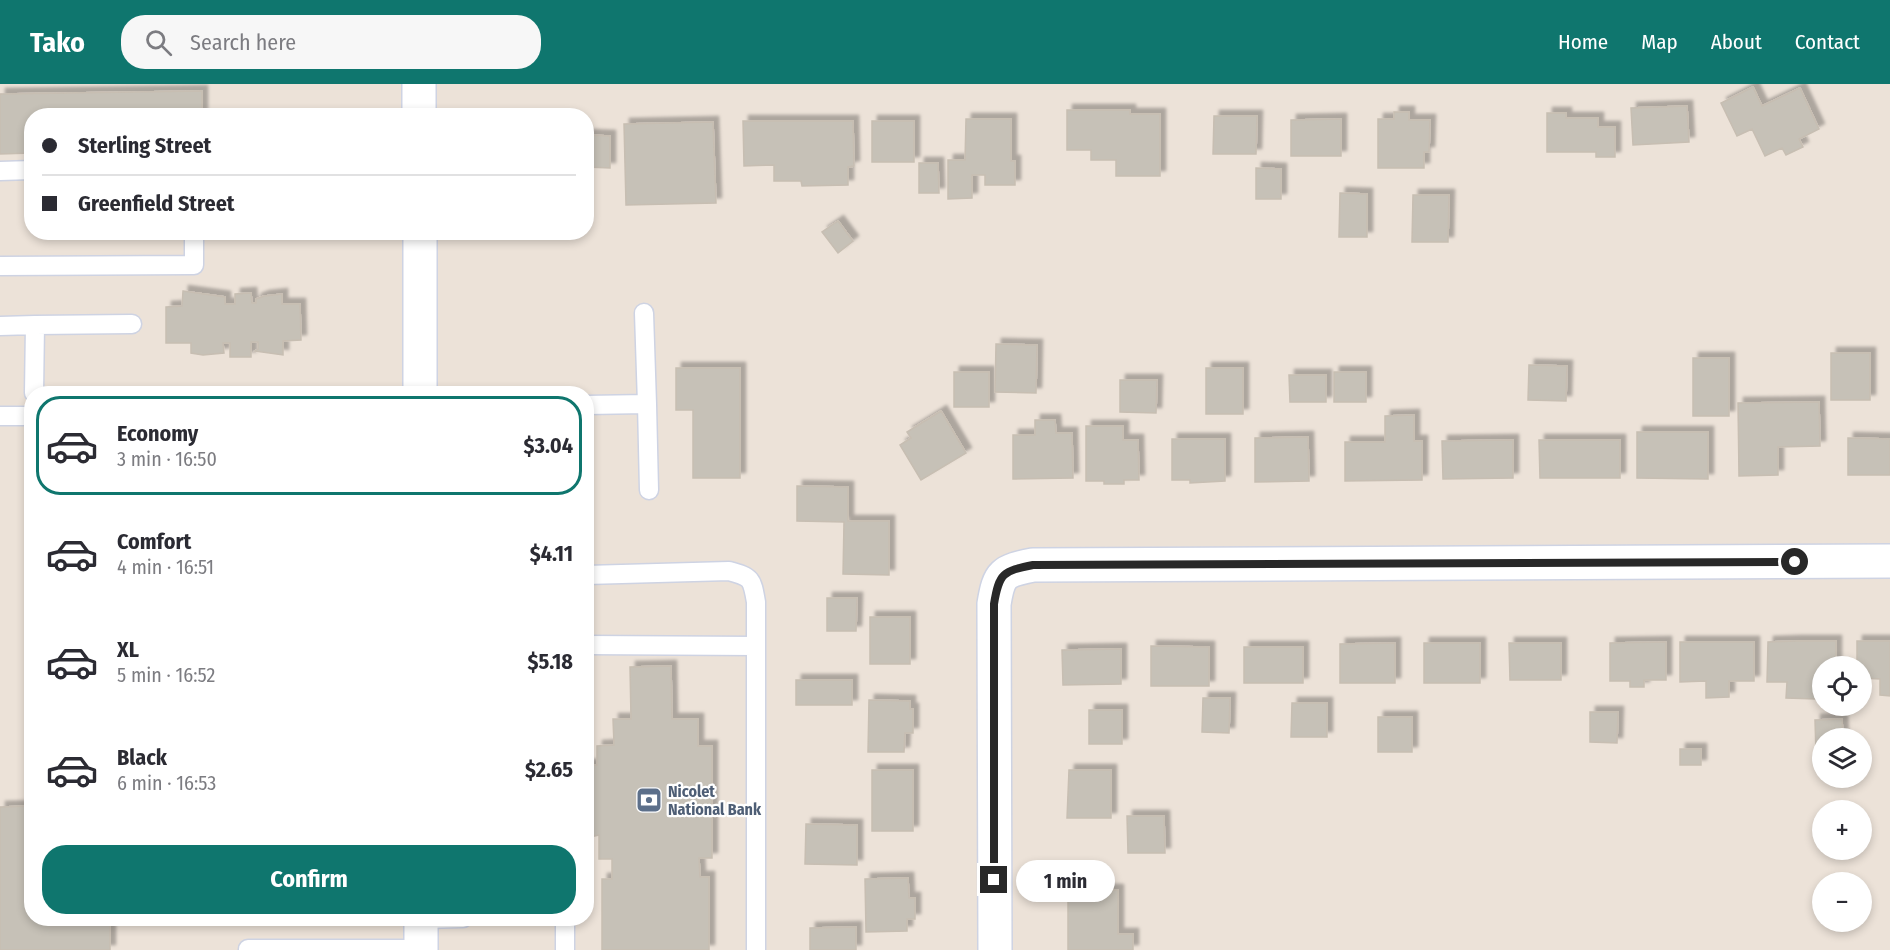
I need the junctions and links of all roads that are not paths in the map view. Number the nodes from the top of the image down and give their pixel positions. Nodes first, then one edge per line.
1 (419, 84) edge
2 (419, 108) edge
3 (24, 170) edge
4 (0, 171) edge
5 (194, 240) edge
6 (420, 240) edge
7 (0, 266) edge
8 (644, 312) dead end
9 (132, 324) dead end
10 (35, 325) junction
11 (0, 326) edge
12 (34, 386) edge
13 (420, 386) edge
14 (647, 404) junction
15 (594, 405) edge
16 (0, 416) edge
17 (24, 416) edge
18 (649, 490) dead end
19 (1890, 561) edge
20 (594, 575) edge
21 (594, 645) edge
22 (756, 646) junction
23 (442, 926) edge
24 (565, 926) edge
25 (421, 934) edge
26 (248, 949) edge
27 (565, 950) edge
28 (756, 950) edge
29 (995, 950) edge

1 - 2 street
3 - 4 lane
5 - 7 lane
6 - 13 street
8 - 14 lane
9 - 10 lane
10 - 11 lane
10 - 12 lane
14 - 15 lane
14 - 18 lane
16 - 17 lane
19 - 29 street
20 - 22 lane
21 - 22 lane
22 - 28 lane
23 - 25 lane
24 - 27 lane
25 - 26 lane

